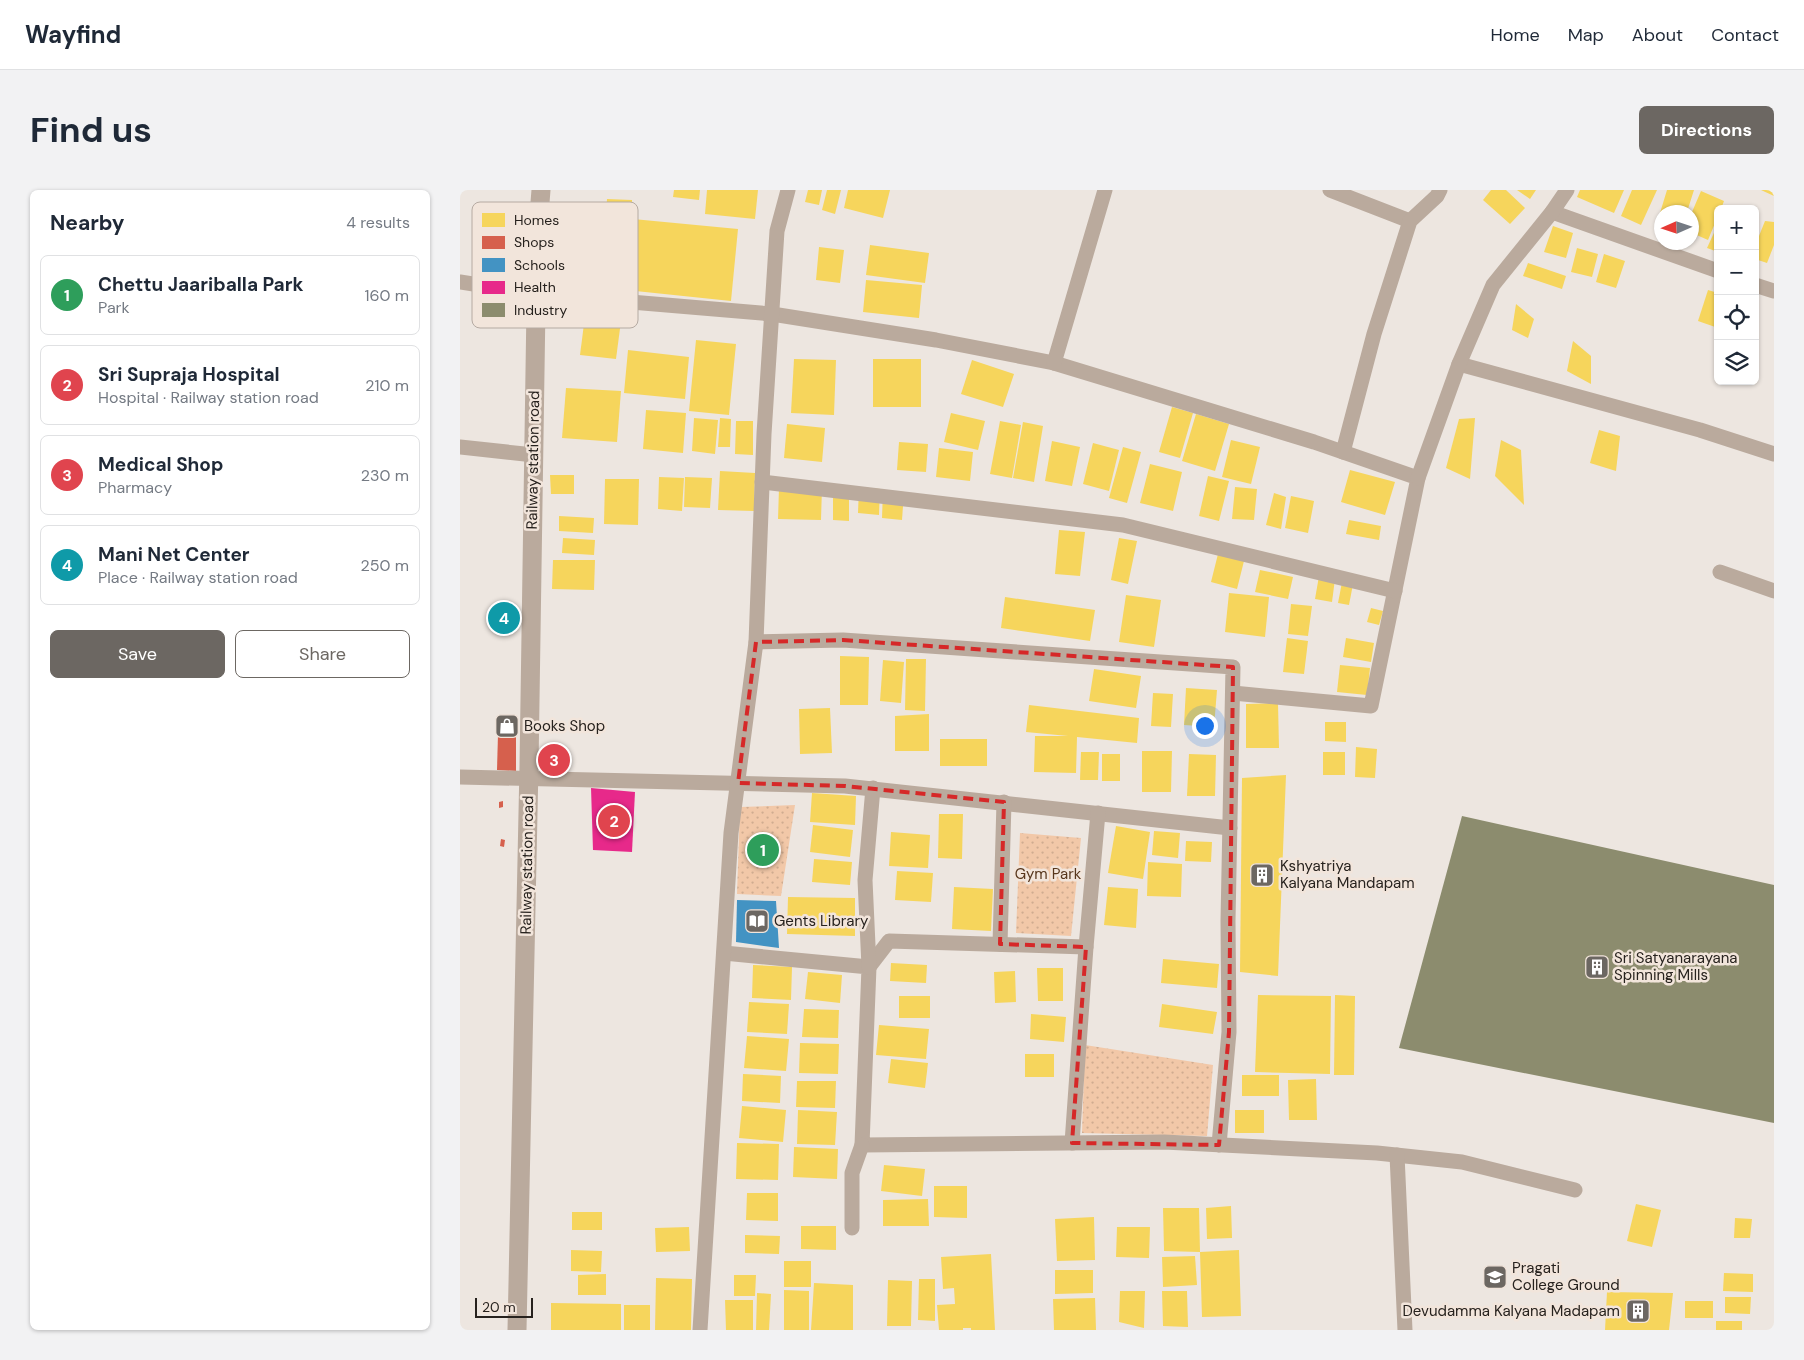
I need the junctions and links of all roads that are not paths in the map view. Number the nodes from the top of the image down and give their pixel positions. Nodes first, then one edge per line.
1 (788, 190) edge
2 (1105, 190) edge
3 (1330, 190) edge
4 (1440, 190) edge
5 (1567, 190) edge
6 (1552, 212) junction
7 (1410, 221) junction
8 (1714, 270) edge
9 (1759, 286) edge
10 (1774, 292) edge
11 (638, 303) edge
12 (772, 314) junction
13 (536, 328) edge
14 (1054, 363) junction
15 (1458, 364) junction
16 (460, 447) edge
17 (1344, 452) junction
18 (1774, 454) edge
19 (534, 455) junction
20 (1418, 478) junction
21 (762, 482) junction
22 (1720, 572) dead end
23 (1395, 591) junction
24 (1774, 591) edge
25 (756, 642) junction
26 (1233, 693) junction
27 (460, 777) edge
28 (528, 780) junction
29 (738, 783) junction
30 (873, 788) junction
31 (1004, 802) junction
32 (1098, 813) junction
33 (1230, 828) junction
34 (1000, 944) junction
35 (1086, 947) junction
36 (724, 953) junction
37 (869, 967) junction
38 (1072, 1143) junction
39 (862, 1145) junction
40 (1219, 1145) junction
41 (1398, 1155) junction
42 (1575, 1190) dead end
43 (852, 1228) dead end
44 (517, 1330) edge
45 (700, 1330) edge
46 (1405, 1330) edge

1 - 12 street
2 - 14 street
3 - 7 street
4 - 7 street
5 - 6 street
6 - 8 street
6 - 15 street
7 - 17 street
9 - 10 street
11 - 12 street
12 - 14 street
12 - 21 street
13 - 19 street, Railway station road
14 - 17 street
15 - 18 street
15 - 20 street
16 - 19 street
17 - 20 street
19 - 28 street, Railway station road
20 - 23 street
21 - 23 street
21 - 25 street
22 - 24 street
23 - 26 street
25 - 26 street
25 - 29 street
26 - 33 street
27 - 28 street
28 - 29 street
28 - 44 street, Railway station road
29 - 30 street
29 - 36 street
30 - 31 street
30 - 37 street
31 - 32 street
31 - 34 street
32 - 33 street
32 - 35 street
33 - 40 street
34 - 35 street
34 - 37 street
35 - 38 street
36 - 37 street
36 - 45 street
37 - 39 street
38 - 39 street
38 - 40 street
39 - 43 street
40 - 41 street
41 - 42 street
41 - 46 street

